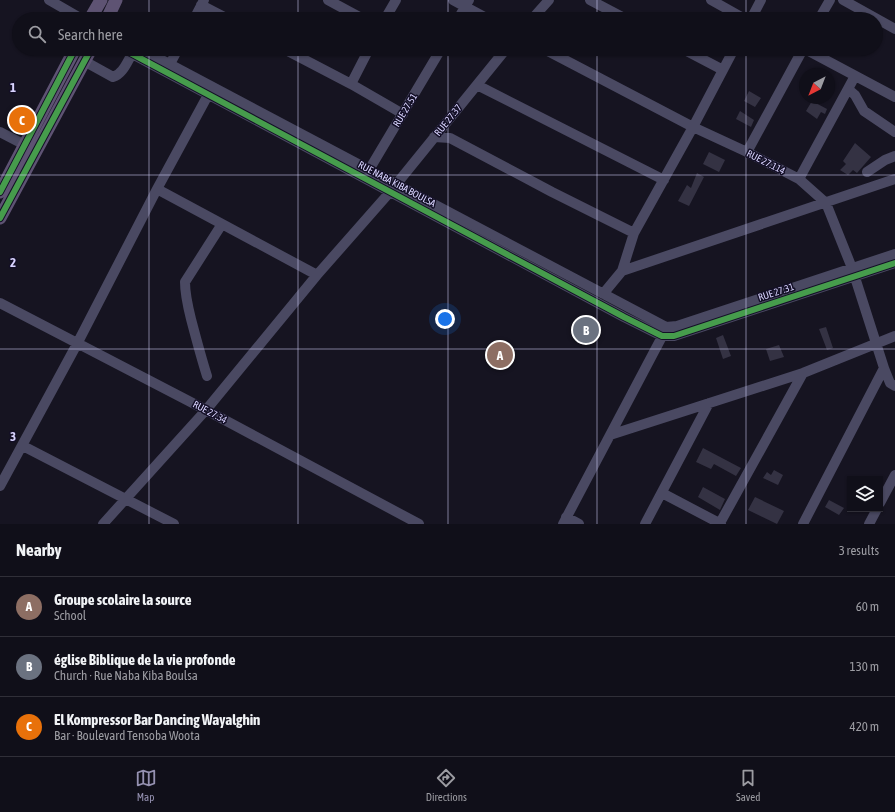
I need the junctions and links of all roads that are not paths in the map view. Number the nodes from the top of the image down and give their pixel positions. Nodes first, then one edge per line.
1 (49, 0) edge
2 (101, 0) edge
3 (116, 0) edge
4 (328, 0) edge
5 (396, 0) edge
6 (452, 0) edge
7 (549, 0) edge
8 (590, 0) edge
9 (711, 0) edge
10 (761, 0) edge
11 (830, 0) edge
12 (843, 0) edge
13 (202, 2) edge
14 (467, 3) edge
15 (70, 12) edge
16 (94, 12) edge
17 (110, 12) edge
18 (197, 12) edge
19 (217, 12) edge
20 (350, 12) edge
21 (389, 12) edge
22 (462, 12) edge
23 (479, 12) edge
24 (538, 12) edge
25 (613, 12) edge
26 (733, 12) edge
27 (755, 12) edge
28 (823, 12) edge
29 (865, 12) edge
30 (883, 22) edge
31 (895, 29) edge
32 (71, 56) edge
33 (87, 56) edge
34 (130, 56) edge
35 (141, 56) edge
36 (147, 56) edge
37 (174, 56) edge
38 (297, 56) edge
39 (365, 56) edge
40 (437, 56) edge
41 (500, 56) edge
42 (557, 56) edge
43 (696, 56) edge
44 (730, 56) edge
45 (800, 56) edge
46 (817, 56) edge
47 (84, 61) junction
48 (170, 64) junction
49 (723, 70) junction
50 (855, 76) junction
51 (351, 84) junction
52 (476, 85) junction
53 (848, 89) junction
54 (208, 95) junction
55 (895, 97) edge
56 (403, 114) junction
57 (442, 126) junction
58 (693, 127) junction
59 (0, 132) edge
60 (895, 132) edge
61 (434, 137) junction
62 (450, 138) junction
63 (25, 145) junction
64 (747, 152) junction
65 (895, 156) edge
66 (369, 170) junction
67 (867, 172) dead end
68 (799, 179) junction
69 (895, 179) edge
70 (664, 180) junction
71 (393, 188) junction
72 (157, 189) junction
73 (0, 192) edge
74 (826, 203) junction
75 (0, 218) edge
76 (222, 224) junction
77 (634, 233) junction
78 (895, 254) edge
79 (895, 263) edge
80 (622, 271) junction
81 (853, 272) junction
82 (317, 275) junction
83 (603, 294) junction
84 (0, 304) edge
85 (664, 331) junction
86 (895, 336) edge
87 (876, 342) junction
88 (77, 344) junction
89 (884, 368) junction
90 (803, 373) junction
91 (208, 376) dead end
92 (895, 386) edge
93 (709, 403) junction
94 (206, 410) junction
95 (610, 435) junction
96 (23, 446) junction
97 (895, 475) edge
98 (0, 486) edge
99 (662, 493) junction
100 (883, 497) edge
101 (125, 498) junction
102 (875, 512) edge
103 (564, 521) edge
104 (103, 524) edge
105 (174, 524) edge
106 (420, 524) edge
107 (579, 524) edge
108 (645, 524) edge
109 (721, 524) edge
110 (803, 524) edge
111 (869, 524) edge

1 - 15 street
2 - 16 main road
3 - 17 main road
4 - 20 street
5 - 21 street
6 - 14 street
7 - 24 street
8 - 25 street
9 - 26 street
10 - 27 street
11 - 28 street
12 - 29 street
13 - 18 street
13 - 19 street
14 - 22 street
14 - 23 street
30 - 31 street
32 - 63 main road
33 - 47 main road
34 - 47 street
35 - 54 street, RUE NABA KIBA BOULSA
36 - 48 street, RUE NABA KIBA BOULSA
37 - 48 street
38 - 51 street
39 - 51 street
40 - 56 street, RUE 27.51
41 - 52 street, RUE 27.37
42 - 58 street, RUE 27.114
43 - 49 street
44 - 49 street
45 - 64 street
46 - 50 street
47 - 75 main road
48 - 66 street, RUE NABA KIBA BOULSA
49 - 58 street
50 - 53 street
50 - 55 street
51 - 56 street
52 - 57 street, RUE 27.37
52 - 70 street
53 - 60 street
53 - 68 street
54 - 71 street, RUE NABA KIBA BOULSA
54 - 72 street
56 - 66 street, RUE 27.51
57 - 61 street, RUE 27.37
57 - 62 street
58 - 64 street, RUE 27.114
58 - 70 street
59 - 63 street
61 - 62 street
61 - 71 street, RUE 27.37
62 - 77 street
63 - 73 main road
64 - 68 street, RUE 27.114
65 - 67 street
66 - 71 street, RUE NABA KIBA BOULSA
68 - 74 street, RUE 27.114
69 - 74 street
70 - 77 street
71 - 82 street, RUE 27.37
71 - 83 street, RUE NABA KIBA BOULSA
71 - 85 street, RUE NABA KIBA BOULSA
72 - 76 street
72 - 88 street
74 - 80 street
74 - 81 street, RUE 27.114
76 - 82 street
76 - 91 street
77 - 80 street
78 - 81 street, RUE 27.31
79 - 81 street, RUE 27.31
80 - 83 street
81 - 85 street, RUE 27.31
81 - 87 street, RUE 27.114
82 - 94 street, RUE 27.37
83 - 85 street, RUE NABA KIBA BOULSA
84 - 88 street, RUE 27.34
85 - 95 street
86 - 87 street
87 - 89 street, RUE 27.114
87 - 90 street
88 - 94 street, RUE 27.34
88 - 96 street
89 - 92 street, RUE 27.114
89 - 110 street
90 - 93 street
90 - 109 street
93 - 95 street
93 - 99 street
94 - 101 street, RUE 27.37
94 - 106 street, RUE 27.34
95 - 103 street
96 - 98 street
96 - 101 street
97 - 100 street
99 - 108 street
99 - 109 street
101 - 104 street, RUE 27.37
101 - 105 street
102 - 111 street
103 - 107 street

